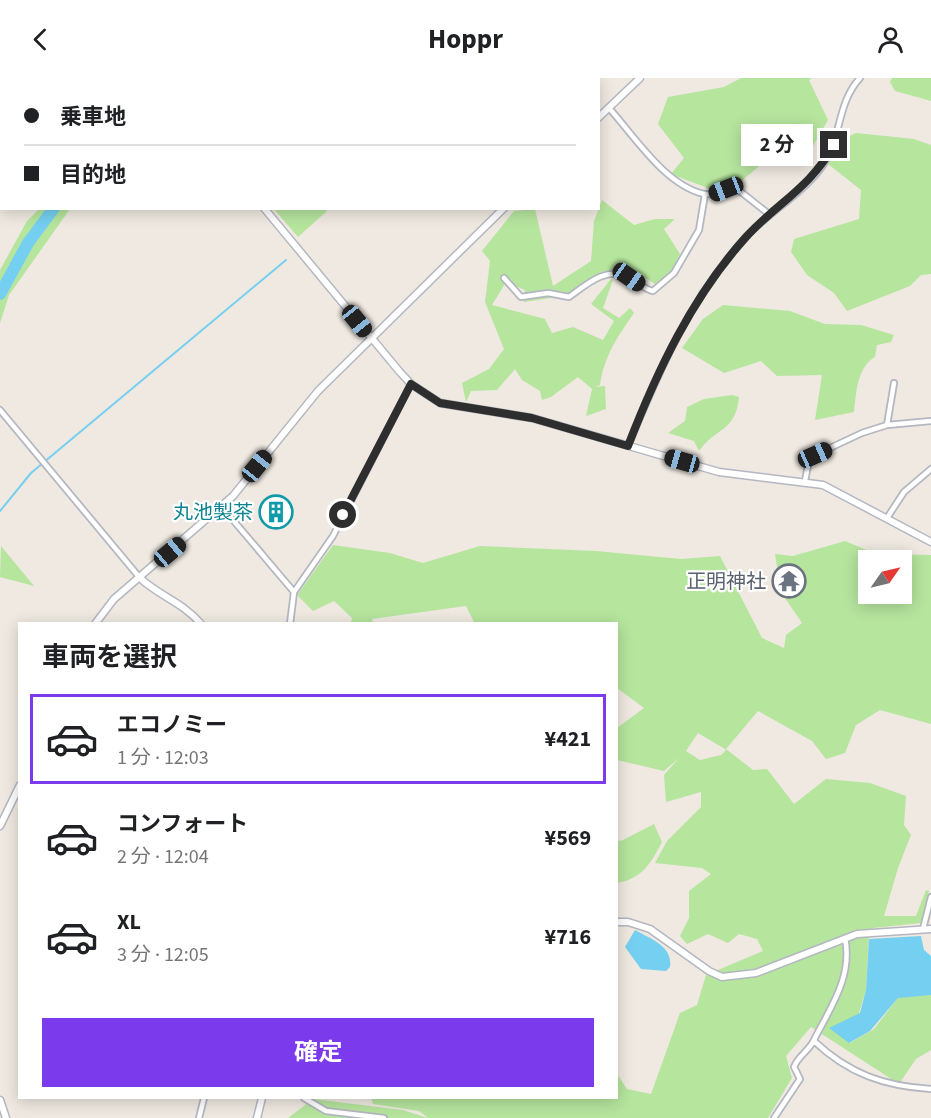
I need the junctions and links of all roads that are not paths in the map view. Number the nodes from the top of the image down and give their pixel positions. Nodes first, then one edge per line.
1 (640, 78) edge
2 (860, 78) edge
3 (609, 108) junction
4 (600, 116) edge
5 (705, 194) junction
6 (266, 210) edge
7 (502, 210) edge
8 (770, 215) junction
9 (504, 278) dead end
10 (370, 338) junction
11 (894, 383) dead end
12 (411, 384) junction
13 (0, 410) edge
14 (931, 421) edge
15 (887, 425) junction
16 (628, 446) junction
17 (931, 469) edge
18 (805, 481) junction
19 (222, 507) junction
20 (888, 518) junction
21 (931, 542) edge
22 (140, 578) junction
23 (294, 592) junction
24 (97, 622) edge
25 (199, 622) edge
26 (290, 622) edge
27 (18, 789) edge
28 (0, 826) edge
29 (931, 897) edge
30 (618, 922) edge
31 (923, 929) junction
32 (931, 929) edge
33 (845, 938) junction
34 (814, 1041) junction
35 (931, 1089) edge
36 (204, 1099) edge
37 (262, 1099) edge
38 (306, 1099) edge
39 (0, 1100) edge
40 (6, 1118) edge
41 (199, 1118) edge
42 (257, 1118) edge
43 (384, 1118) edge
44 (774, 1118) edge

1 - 3 street
2 - 8 street
3 - 4 street
3 - 5 street
5 - 8 street
5 - 9 street
6 - 10 street
7 - 10 street
8 - 16 street
10 - 12 street
10 - 19 street
11 - 15 street
12 - 16 street
12 - 23 street
13 - 22 street
14 - 15 street
15 - 18 street
16 - 18 street
17 - 20 street
18 - 20 street
19 - 22 street
19 - 23 street
20 - 21 street
22 - 24 street
22 - 25 street
23 - 26 street
27 - 28 street
29 - 31 street
30 - 33 street
31 - 32 street
31 - 33 street
33 - 34 street
34 - 35 street
34 - 44 street
36 - 41 street
37 - 42 street
38 - 43 street
39 - 40 street

